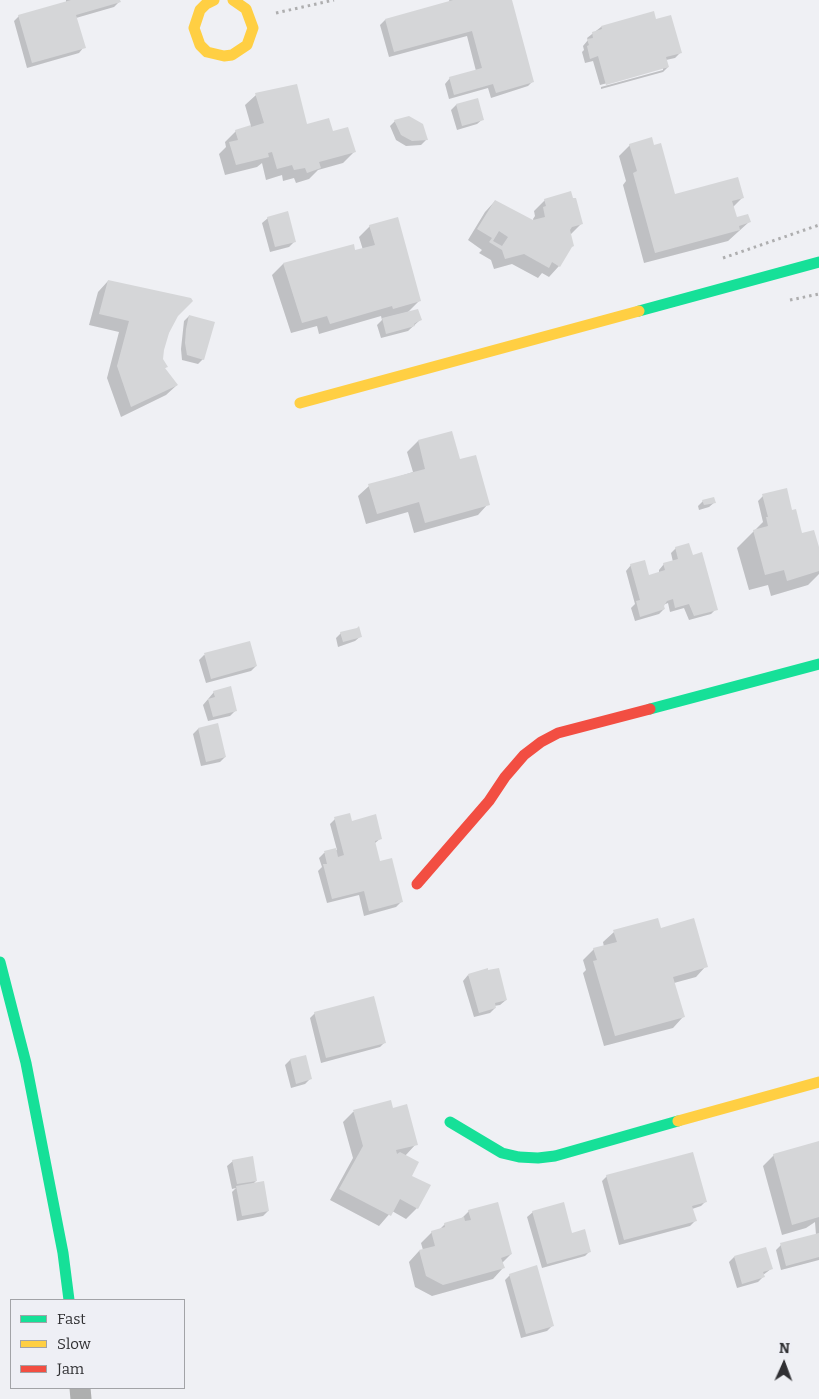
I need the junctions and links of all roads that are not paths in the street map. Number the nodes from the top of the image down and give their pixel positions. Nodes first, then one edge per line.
1 (214, 0) edge
2 (244, 6) edge
3 (819, 262) edge
4 (300, 403) dead end
5 (819, 664) edge
6 (417, 884) dead end
7 (0, 962) edge
8 (819, 1082) edge
9 (450, 1122) dead end
10 (70, 1299) edge

1 - 2 street
3 - 4 street
5 - 6 street
7 - 10 street
8 - 9 street

